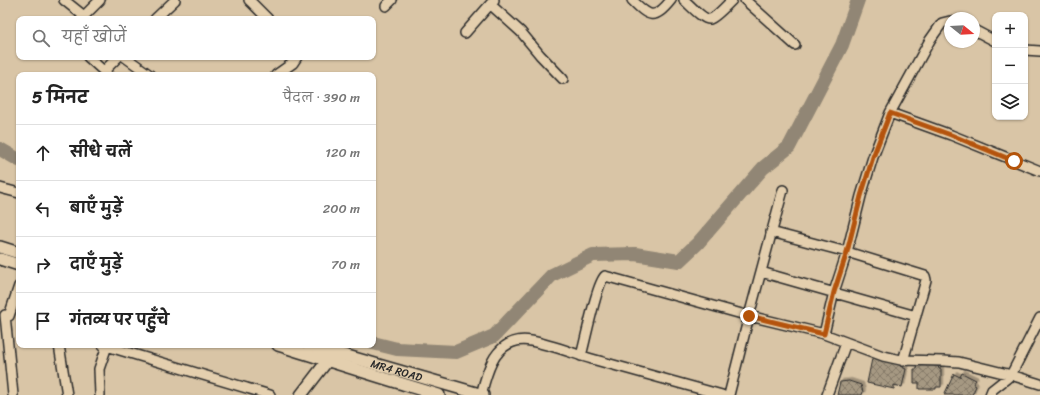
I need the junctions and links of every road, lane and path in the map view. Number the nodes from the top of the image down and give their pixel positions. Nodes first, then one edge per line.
1 (64, 0) edge
2 (100, 0) edge
3 (175, 0) edge
4 (249, 0) edge
5 (632, 0) edge
6 (671, 0) edge
7 (684, 0) edge
8 (732, 0) edge
9 (745, 0) edge
10 (492, 2) edge
11 (81, 16) edge
12 (83, 16) edge
13 (158, 16) edge
14 (265, 16) edge
15 (944, 22) edge
16 (465, 33) dead end
17 (980, 33) edge
18 (992, 39) edge
19 (795, 45) dead end
20 (1028, 50) edge
21 (1040, 52) edge
22 (91, 60) edge
23 (116, 60) edge
24 (129, 60) edge
25 (295, 60) edge
26 (105, 72) edge
27 (107, 72) edge
28 (146, 72) edge
29 (280, 72) edge
30 (563, 79) dead end
31 (890, 113) junction
32 (1040, 171) edge
33 (0, 188) edge
34 (783, 190) dead end
35 (16, 192) edge
36 (771, 232) junction
37 (0, 247) edge
38 (16, 252) edge
39 (847, 252) junction
40 (0, 259) edge
41 (16, 264) edge
42 (761, 272) junction
43 (16, 292) edge
44 (834, 292) junction
45 (5, 315) edge
46 (749, 316) junction
47 (916, 316) junction
48 (16, 318) edge
49 (1040, 318) edge
50 (824, 334) junction
51 (846, 342) junction
52 (59, 348) edge
53 (105, 348) edge
54 (112, 348) edge
55 (292, 348) edge
56 (315, 348) edge
57 (330, 356) junction
58 (581, 356) junction
59 (903, 361) junction
60 (1011, 375) junction
61 (1040, 384) edge
62 (13, 395) edge
63 (67, 395) edge
64 (100, 395) edge
65 (270, 395) edge
66 (301, 395) edge
67 (439, 395) edge
68 (482, 395) edge
69 (722, 395) edge
70 (730, 395) edge
71 (827, 395) edge
72 (990, 395) edge

1 - 11 street
2 - 12 street
3 - 13 street
4 - 14 street
5 - 6 street
7 - 8 street
9 - 19 street
10 - 16 street
10 - 30 street
15 - 31 street
17 - 18 street
20 - 21 street
22 - 26 street
23 - 27 street
24 - 28 street
25 - 29 street
31 - 32 street
31 - 39 street
33 - 35 street
34 - 36 street
36 - 39 street
36 - 42 street
37 - 38 street
39 - 44 street
39 - 47 street
40 - 41 street
42 - 44 street
42 - 46 street
43 - 45 street
44 - 47 street
44 - 50 street
45 - 48 street
45 - 62 street
46 - 50 street
46 - 58 street
46 - 70 street
47 - 59 street
49 - 60 street
50 - 51 street
51 - 59 street
51 - 71 street
52 - 63 street
53 - 64 street
54 - 65 street
55 - 57 street, MR4 ROAD
56 - 57 street, MR4 ROAD
57 - 66 street
57 - 67 street, MR4 ROAD
57 - 68 street, MR4 ROAD
58 - 68 street
58 - 69 street
59 - 60 street
60 - 61 street
60 - 72 street

